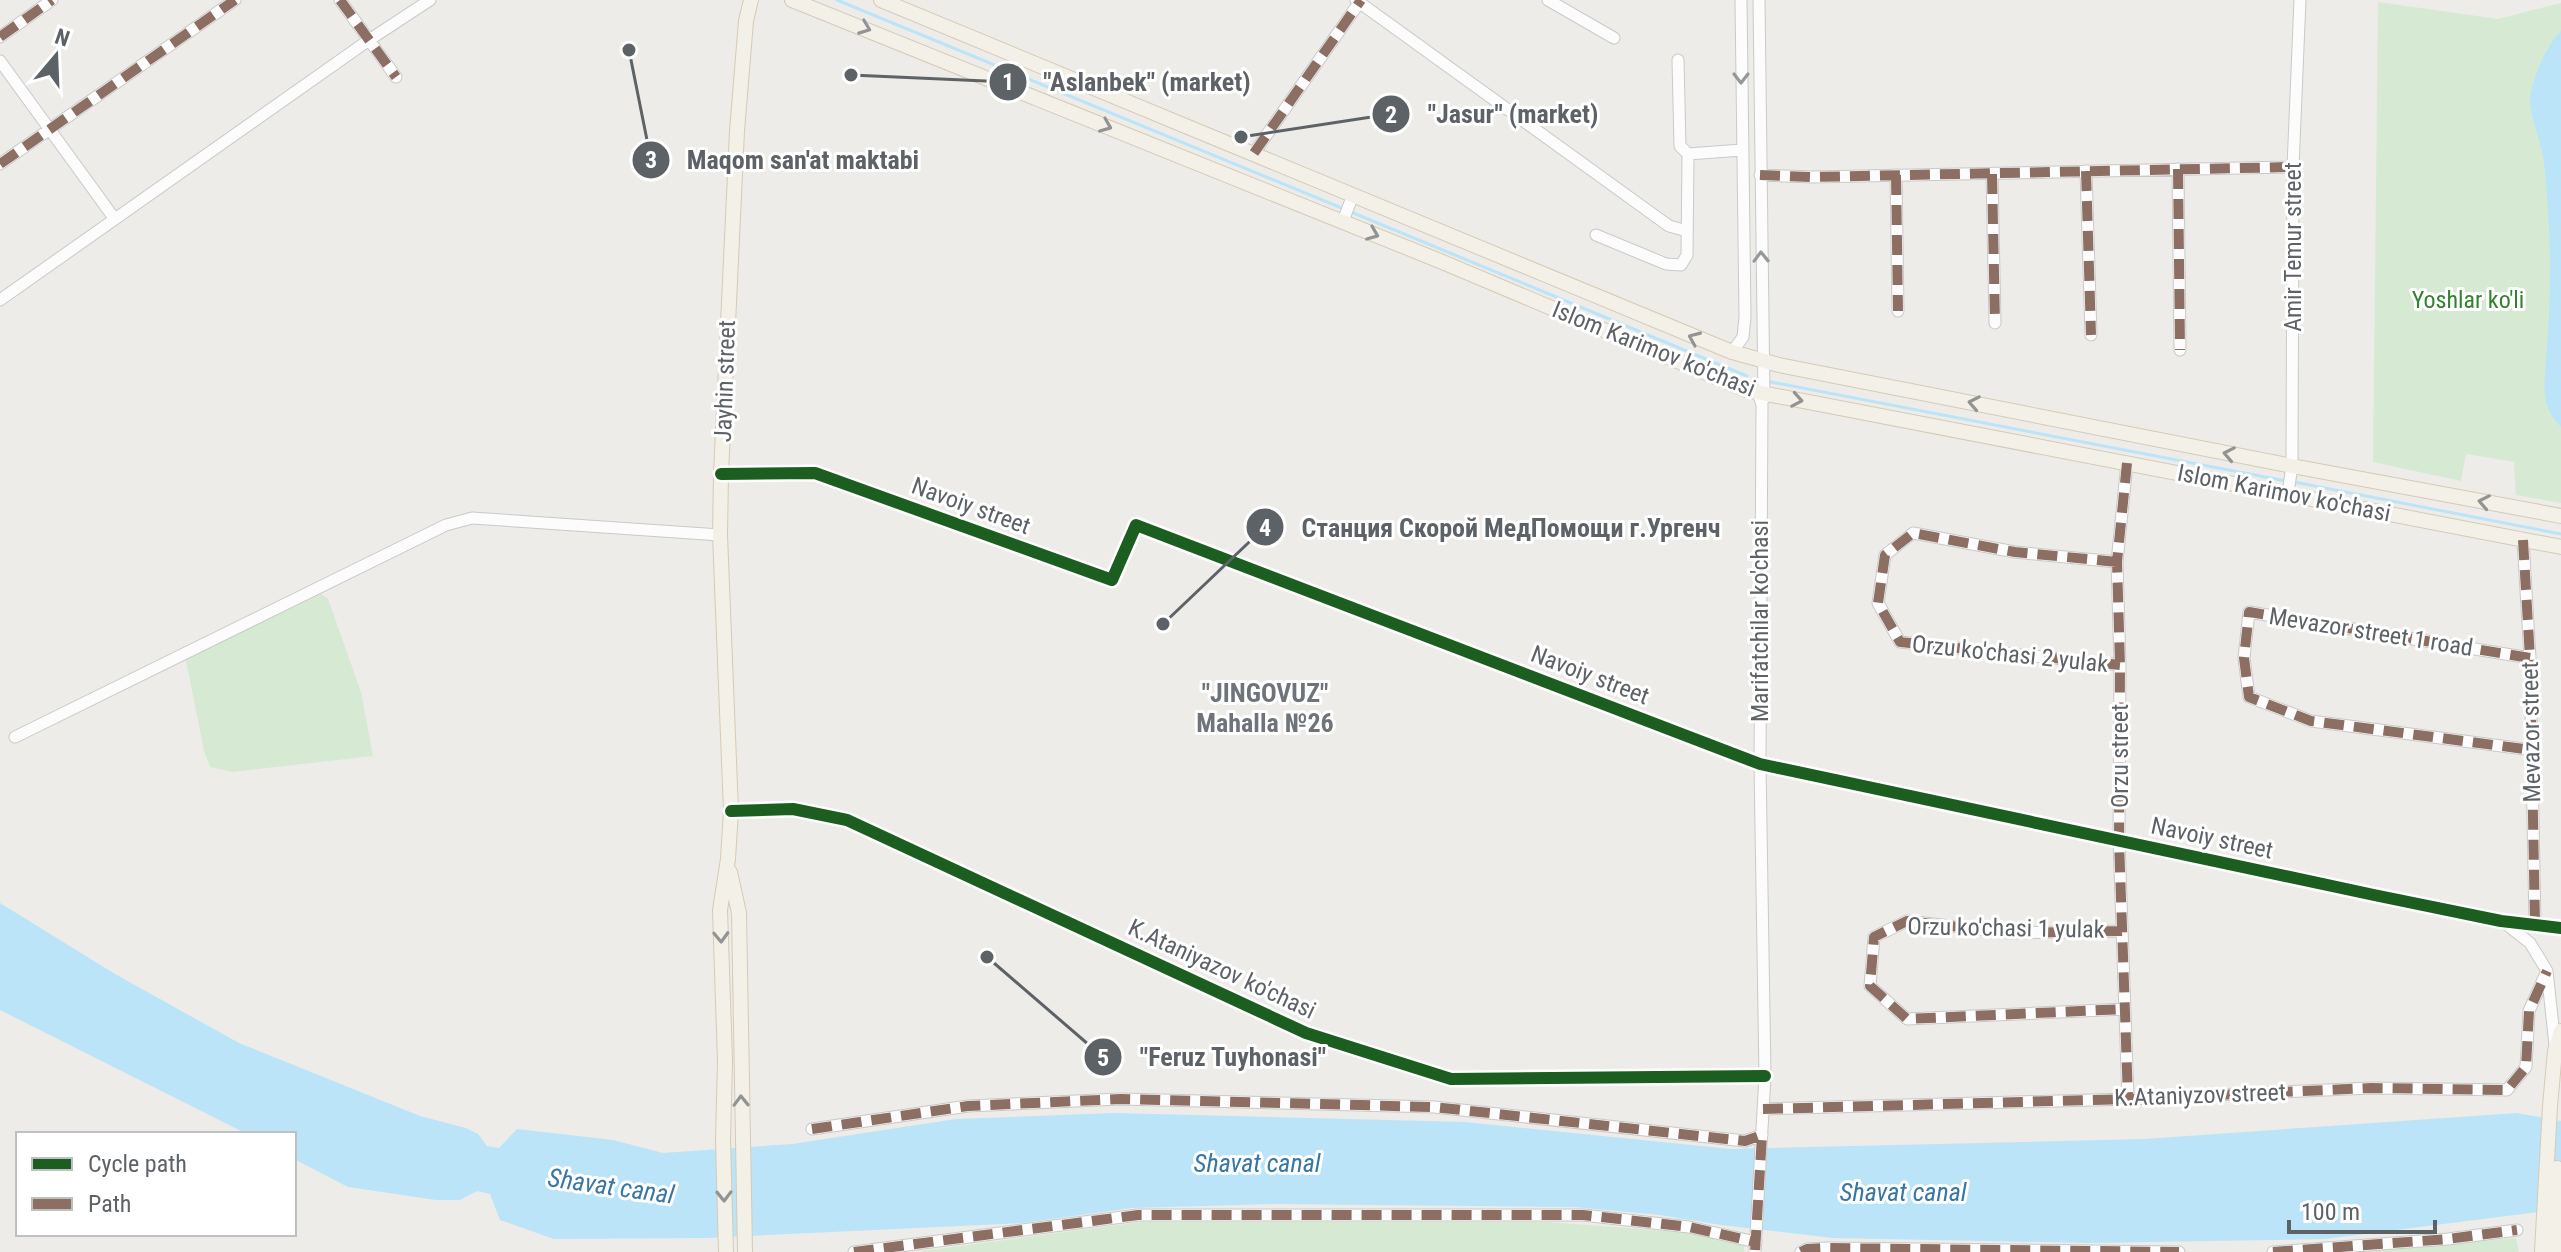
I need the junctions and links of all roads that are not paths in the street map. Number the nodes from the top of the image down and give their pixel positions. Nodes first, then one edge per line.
1 (52, 0) edge
2 (235, 0) edge
3 (340, 0) edge
4 (430, 0) edge
5 (751, 0) edge
6 (792, 0) edge
7 (881, 0) edge
8 (1548, 0) edge
9 (1741, 0) edge
10 (1759, 0) edge
11 (2300, 0) edge
12 (1359, 1) edge
13 (0, 37) edge
14 (1614, 38) dead end
15 (369, 40) junction
16 (1678, 60) dead end
17 (0, 61) edge
18 (396, 77) dead end
19 (50, 129) junction
20 (1742, 150) junction
21 (1254, 153) junction
22 (1688, 154) junction
23 (0, 164) edge
24 (2293, 167) junction
25 (2178, 169) junction
26 (2086, 171) junction
27 (1992, 174) junction
28 (1760, 175) junction
29 (1896, 175) junction
30 (1353, 195) junction
31 (114, 218) junction
32 (1343, 221) junction
33 (1687, 231) junction
34 (1596, 235) dead end
35 (0, 300) edge
36 (1898, 311) dead end
37 (1995, 323) dead end
38 (2091, 335) dead end
39 (2180, 350) dead end
40 (1732, 352) junction
41 (1764, 361) junction
42 (1762, 398) junction
43 (2127, 463) junction
44 (2292, 466) junction
45 (721, 474) junction
46 (2288, 493) junction
47 (2561, 516) edge
48 (720, 535) junction
49 (2523, 540) junction
50 (2561, 547) edge
51 (2117, 562) junction
52 (2530, 658) junction
53 (2120, 665) junction
54 (15, 737) dead end
55 (2532, 750) junction
56 (1760, 764) junction
57 (731, 811) junction
58 (2119, 841) junction
59 (2501, 921) junction
60 (2535, 924) junction
61 (2561, 928) edge
62 (2122, 931) junction
63 (2547, 971) junction
64 (2125, 1009) junction
65 (2561, 1031) edge
66 (2555, 1051) junction
67 (733, 1061) junction
68 (1765, 1076) junction
69 (2561, 1088) edge
70 (2128, 1099) junction
71 (2555, 1105) junction
72 (1763, 1109) junction
73 (812, 1129) dead end
74 (1762, 1135) junction
75 (2550, 1210) junction
76 (2517, 1230) dead end
77 (1756, 1247) edge
78 (726, 1252) edge
79 (745, 1252) edge
80 (854, 1252) edge
81 (1801, 1252) edge
82 (2179, 1252) edge
83 (2273, 1252) edge
84 (2542, 1252) edge
85 (2554, 1252) edge

1 - 13 street
2 - 19 street
3 - 15 street
4 - 15 street
5 - 45 main road, Jayhin street
6 -> 32 main road, Islom Karimov ko'chasi
7 - 21 main road, Islom Karimov ko'chasi
8 - 14 street
9 -> 20 street
10 - 28 street, Marifatchilar ko'chasi
11 - 24 street, Amir Temur street
12 - 21 street
12 - 33 street
15 - 18 street
15 - 31 street
16 - 22 street
17 - 19 street
19 - 23 street
19 - 31 street
20 - 22 street
20 - 40 street
21 - 30 main road, Islom Karimov ko'chasi
22 - 33 street
24 - 25 street
24 - 44 street, Amir Temur street
25 - 26 street
25 - 39 street
26 - 27 street
26 - 38 street
27 - 29 street
27 - 37 street
28 - 29 street
41 -> 28 street, Marifatchilar ko'chasi
29 - 36 street
30 - 32 street
40 -> 30 main road, Islom Karimov ko'chasi
31 - 35 street
32 -> 42 main road, Islom Karimov ko'chasi
33 - 34 street
40 - 41 main road, Islom Karimov ko'chasi
41 - 42 street, Marifatchilar ko'chasi
44 -> 41 main road, Islom Karimov ko'chasi
42 -> 43 main road, Islom Karimov ko'chasi
42 - 56 street, Marifatchilar ko'chasi
43 - 46 main road, Islom Karimov ko'chasi
43 - 51 street, Orzu street
44 - 46 street, Amir Temur street
47 -> 44 main road, Islom Karimov ko'chasi
45 - 48 main road, Jayhin street
45 - 56 street, Navoiy street
46 - 49 main road, Islom Karimov ko'chasi
48 - 54 street
48 - 57 main road, Jayhin street
49 - 50 main road, Islom Karimov ko'chasi
49 - 52 street, Mevazor street
51 - 53 street, Orzu street
51 - 53 street, Orzu ko'chasi 2 yulak
52 - 55 street, Mevazor street
52 - 55 street, Mevazor street 1 road
53 - 58 street, Orzu street
55 - 60 street, Mevazor street
56 - 58 street, Navoiy street
56 - 68 street, Marifatchilar ko'chasi
57 - 67 main road, Jayhin street
57 - 68 street, K.Ataniyazov ko'chasi
58 - 59 street, Navoiy street
58 - 62 street, Orzu street
59 - 60 street, Navoiy street
59 - 63 street
60 - 61 street, Navoiy street
62 - 64 street, Orzu street
62 - 64 street, Orzu ko'chasi 1 yulak
63 - 66 street
63 - 70 street, K.Ataniyzov street
64 - 70 street, Orzu street
65 - 66 main road
66 - 71 main road
67 -> 78 main road
79 -> 67 main road
68 - 72 street, Marifatchilar ko'chasi
69 - 71 main road
70 - 72 street, K.Ataniyzov street
71 - 75 main road
72 - 74 street, Marifatchilar ko'chasi
73 - 74 street
74 - 77 street, Marifatchilar ko'chasi
75 - 84 main road
75 - 85 main road
76 - 83 street
77 - 80 street
81 - 82 street

